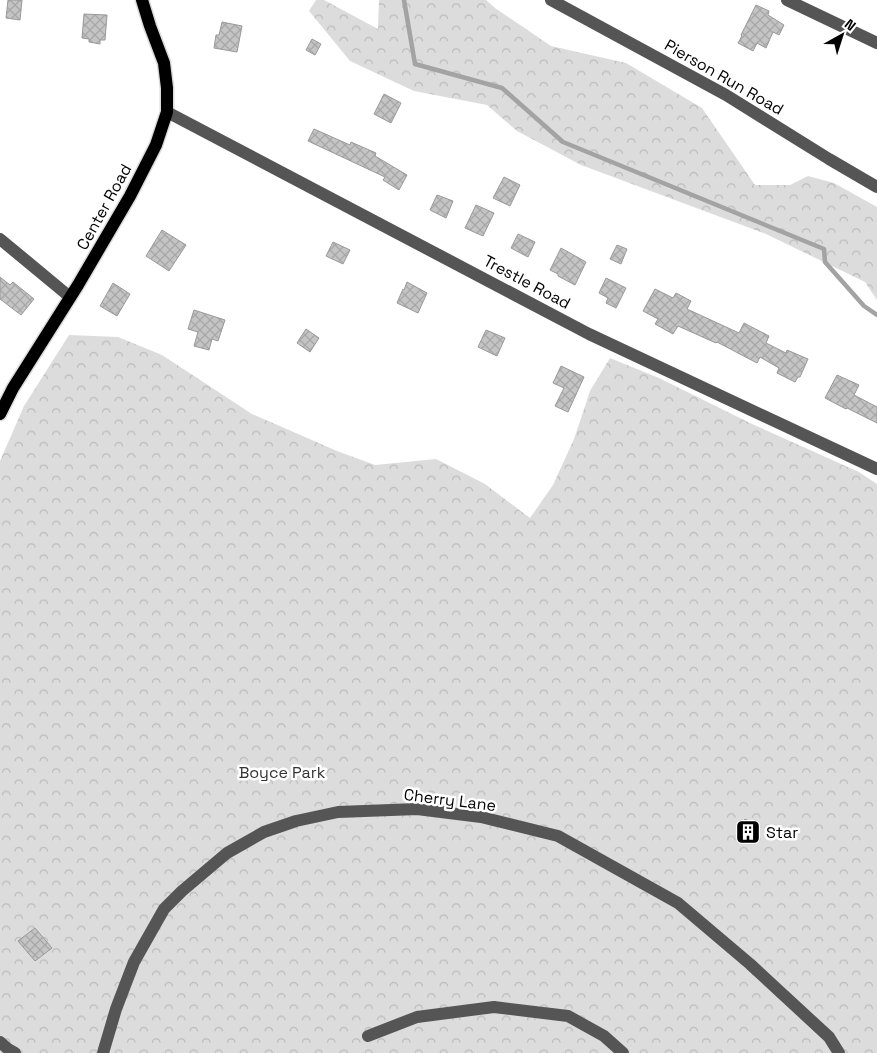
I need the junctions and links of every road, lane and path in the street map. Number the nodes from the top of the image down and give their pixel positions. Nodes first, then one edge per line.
1 (142, 0) edge
2 (551, 0) edge
3 (786, 0) edge
4 (877, 43) edge
5 (167, 112) junction
6 (877, 188) edge
7 (0, 239) edge
8 (70, 297) junction
9 (0, 414) edge
10 (877, 469) edge
11 (368, 1036) dead end
12 (103, 1053) edge
13 (623, 1053) edge
14 (840, 1053) edge

1 - 5 main road, Center Road
2 - 6 street, Pierson Run Road
3 - 4 street
5 - 8 main road, Center Road
5 - 10 street, Trestle Road
7 - 8 street
8 - 9 main road, Center Road
11 - 13 street
12 - 14 street, Cherry Lane

